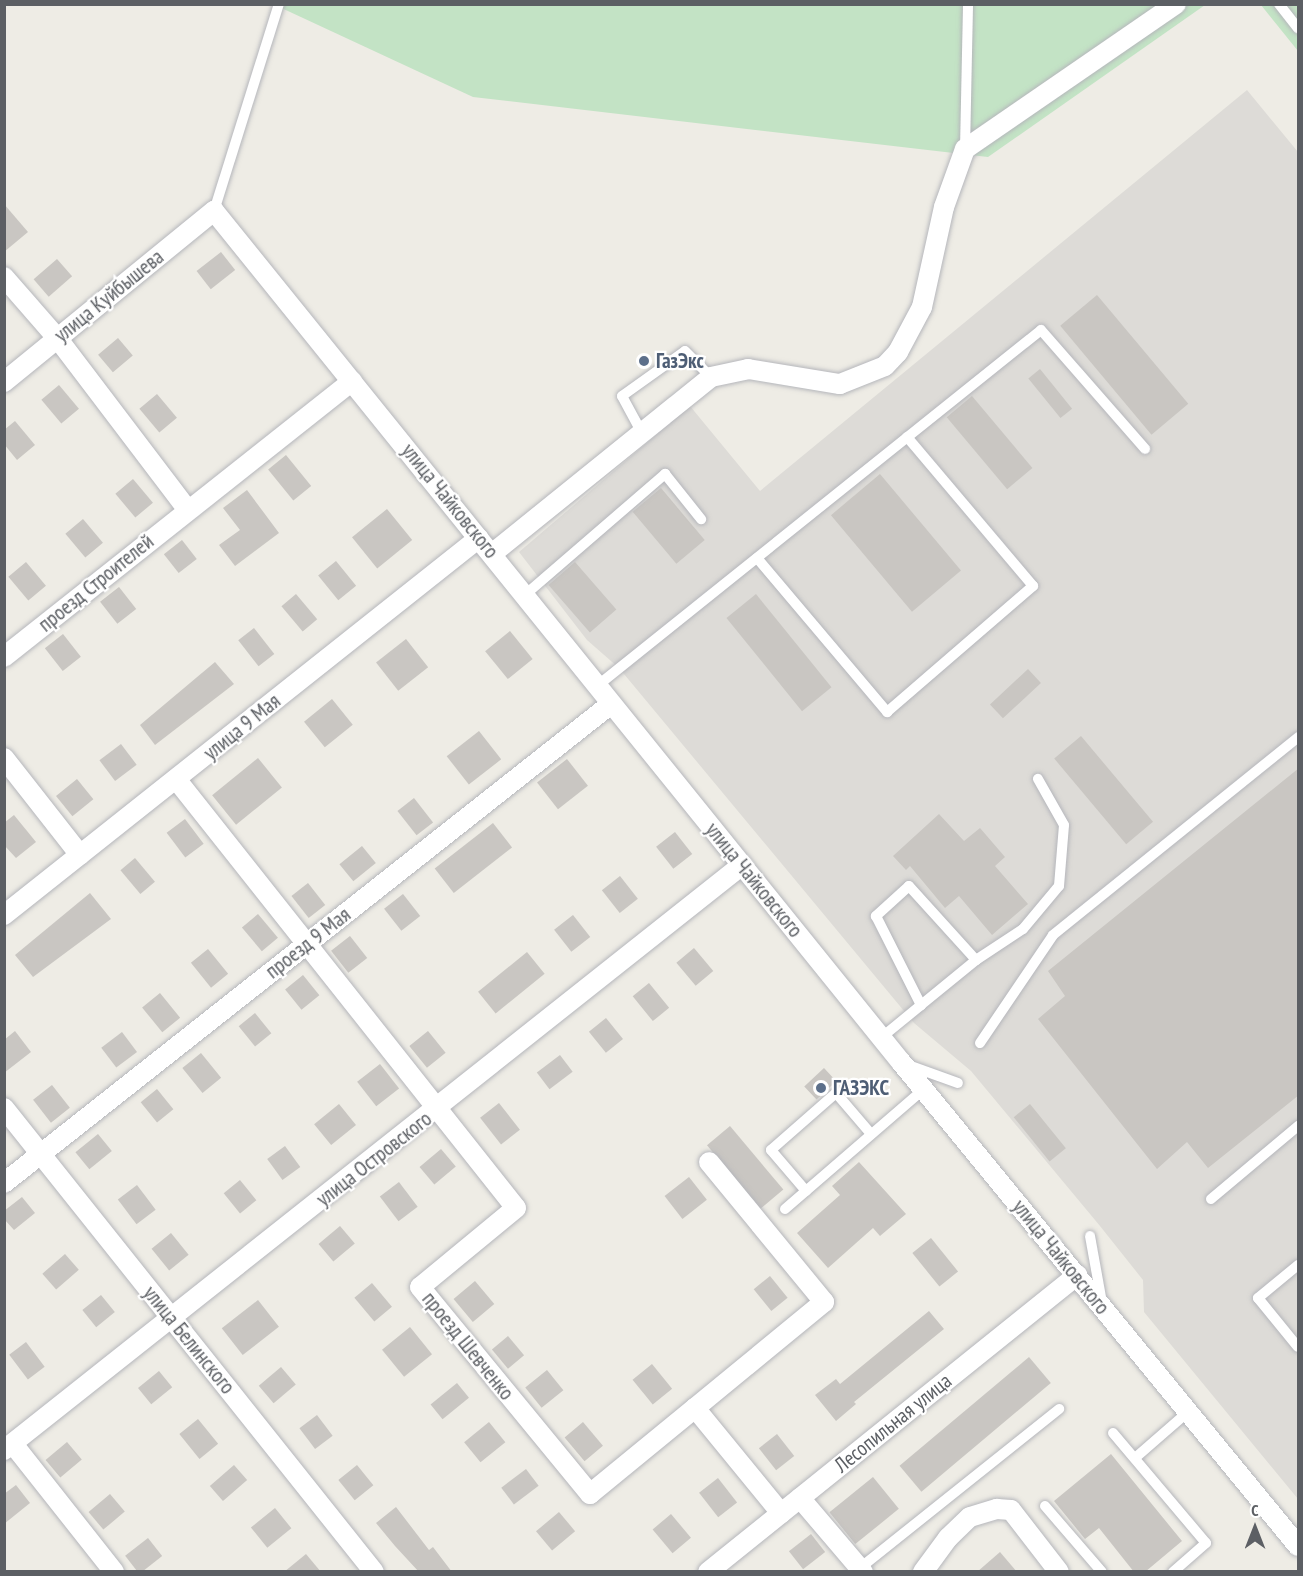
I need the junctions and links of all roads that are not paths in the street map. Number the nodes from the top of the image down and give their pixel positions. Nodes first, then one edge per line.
1 (279, 4) edge
2 (968, 4) edge
3 (1176, 4) edge
4 (1279, 4) edge
5 (1299, 28) edge
6 (965, 149) junction
7 (214, 211) junction
8 (4, 277) edge
9 (58, 339) junction
10 (711, 377) junction
11 (352, 381) junction
12 (4, 382) edge
13 (642, 433) junction
14 (907, 437) junction
15 (1145, 449) dead end
16 (188, 510) junction
17 (701, 519) dead end
18 (479, 538) junction
19 (493, 554) junction
20 (757, 558) junction
21 (526, 594) junction
22 (4, 657) edge
23 (597, 686) junction
24 (611, 704) junction
25 (1299, 737) edge
26 (4, 758) edge
27 (176, 779) junction
28 (1038, 779) dead end
29 (80, 855) junction
30 (742, 865) junction
31 (4, 915) edge
32 (307, 944) junction
33 (976, 960) junction
34 (921, 1005) junction
35 (882, 1037) junction
36 (980, 1043) dead end
37 (901, 1062) junction
38 (958, 1083) dead end
39 (923, 1090) junction
40 (4, 1108) edge
41 (436, 1111) junction
42 (1299, 1126) edge
43 (872, 1134) junction
44 (40, 1154) junction
45 (709, 1162) dead end
46 (4, 1183) edge
47 (806, 1191) junction
48 (1211, 1199) dead end
49 (785, 1209) dead end
50 (1090, 1236) dead end
51 (1299, 1265) edge
52 (1077, 1275) junction
53 (1103, 1309) junction
54 (171, 1319) junction
55 (1299, 1347) edge
56 (695, 1408) junction
57 (1059, 1409) dead end
58 (1188, 1412) junction
59 (1113, 1433) dead end
60 (9, 1447) edge
61 (1134, 1458) junction
62 (800, 1498) junction
63 (1045, 1506) dead end
64 (781, 1513) junction
65 (1299, 1546) edge
66 (862, 1570) edge
67 (114, 1572) edge
68 (374, 1572) edge
69 (708, 1572) edge
70 (923, 1572) edge
71 (1059, 1572) edge
72 (1102, 1572) edge
73 (1173, 1572) edge

1 - 7 lane
2 - 6 lane
3 - 6 street
4 - 5 lane
6 - 10 street
7 - 9 street, улица Куйбышева
7 - 11 street, улица Чайковского
8 - 9 street
9 - 12 street, улица Куйбышева
9 - 16 street
10 - 13 street
10 - 13 lane
11 - 16 street, проезд Строителей
11 - 18 street, улица Чайковского
13 - 19 street
14 - 15 lane
14 - 20 lane
14 - 20 lane
16 - 22 street, проезд Строителей
17 - 21 lane
18 - 19 street, улица Чайковского
18 - 27 street, улица 9 Мая
19 - 21 street, улица Чайковского
20 - 23 lane
21 - 23 street, улица Чайковского
23 - 24 street, улица Чайковского
24 - 30 street, улица Чайковского
24 - 32 street, проезд 9 Мая
25 - 36 lane
26 - 29 street
27 - 29 street, улица 9 Мая
27 - 32 street
28 - 33 lane
29 - 31 street, улица 9 Мая
30 - 35 street, улица Чайковского
30 - 41 street, улица Островского
32 - 41 street
32 - 44 street, проезд 9 Мая
33 - 34 lane
33 - 34 lane
34 - 35 lane
35 - 37 street, улица Чайковского
37 - 38 lane
37 - 39 street, улица Чайковского
39 - 43 lane
39 - 52 street, улица Чайковского
40 - 44 street, улица Белинского
41 - 54 street, улица Островского
41 - 56 street, проезд Шевченко
42 - 48 lane
43 - 47 lane
43 - 47 lane
44 - 46 street, проезд 9 Мая
44 - 54 street, улица Белинского
45 - 56 street, проезд Шевченко
47 - 49 lane
50 - 53 lane
51 - 55 lane
52 - 53 street, улица Чайковского
52 - 62 street, Лесопильная улица
53 - 58 street, улица Чайковского
54 - 60 street, улица Островского
54 - 68 street, улица Белинского
56 - 64 street
57 - 66 lane
58 - 61 lane
58 - 65 street, улица Чайковского
59 - 61 lane
60 - 67 street
61 - 73 lane
62 - 64 street, Лесопильная улица
62 - 66 street
63 - 72 lane
64 - 69 street, Лесопильная улица
70 - 71 street

